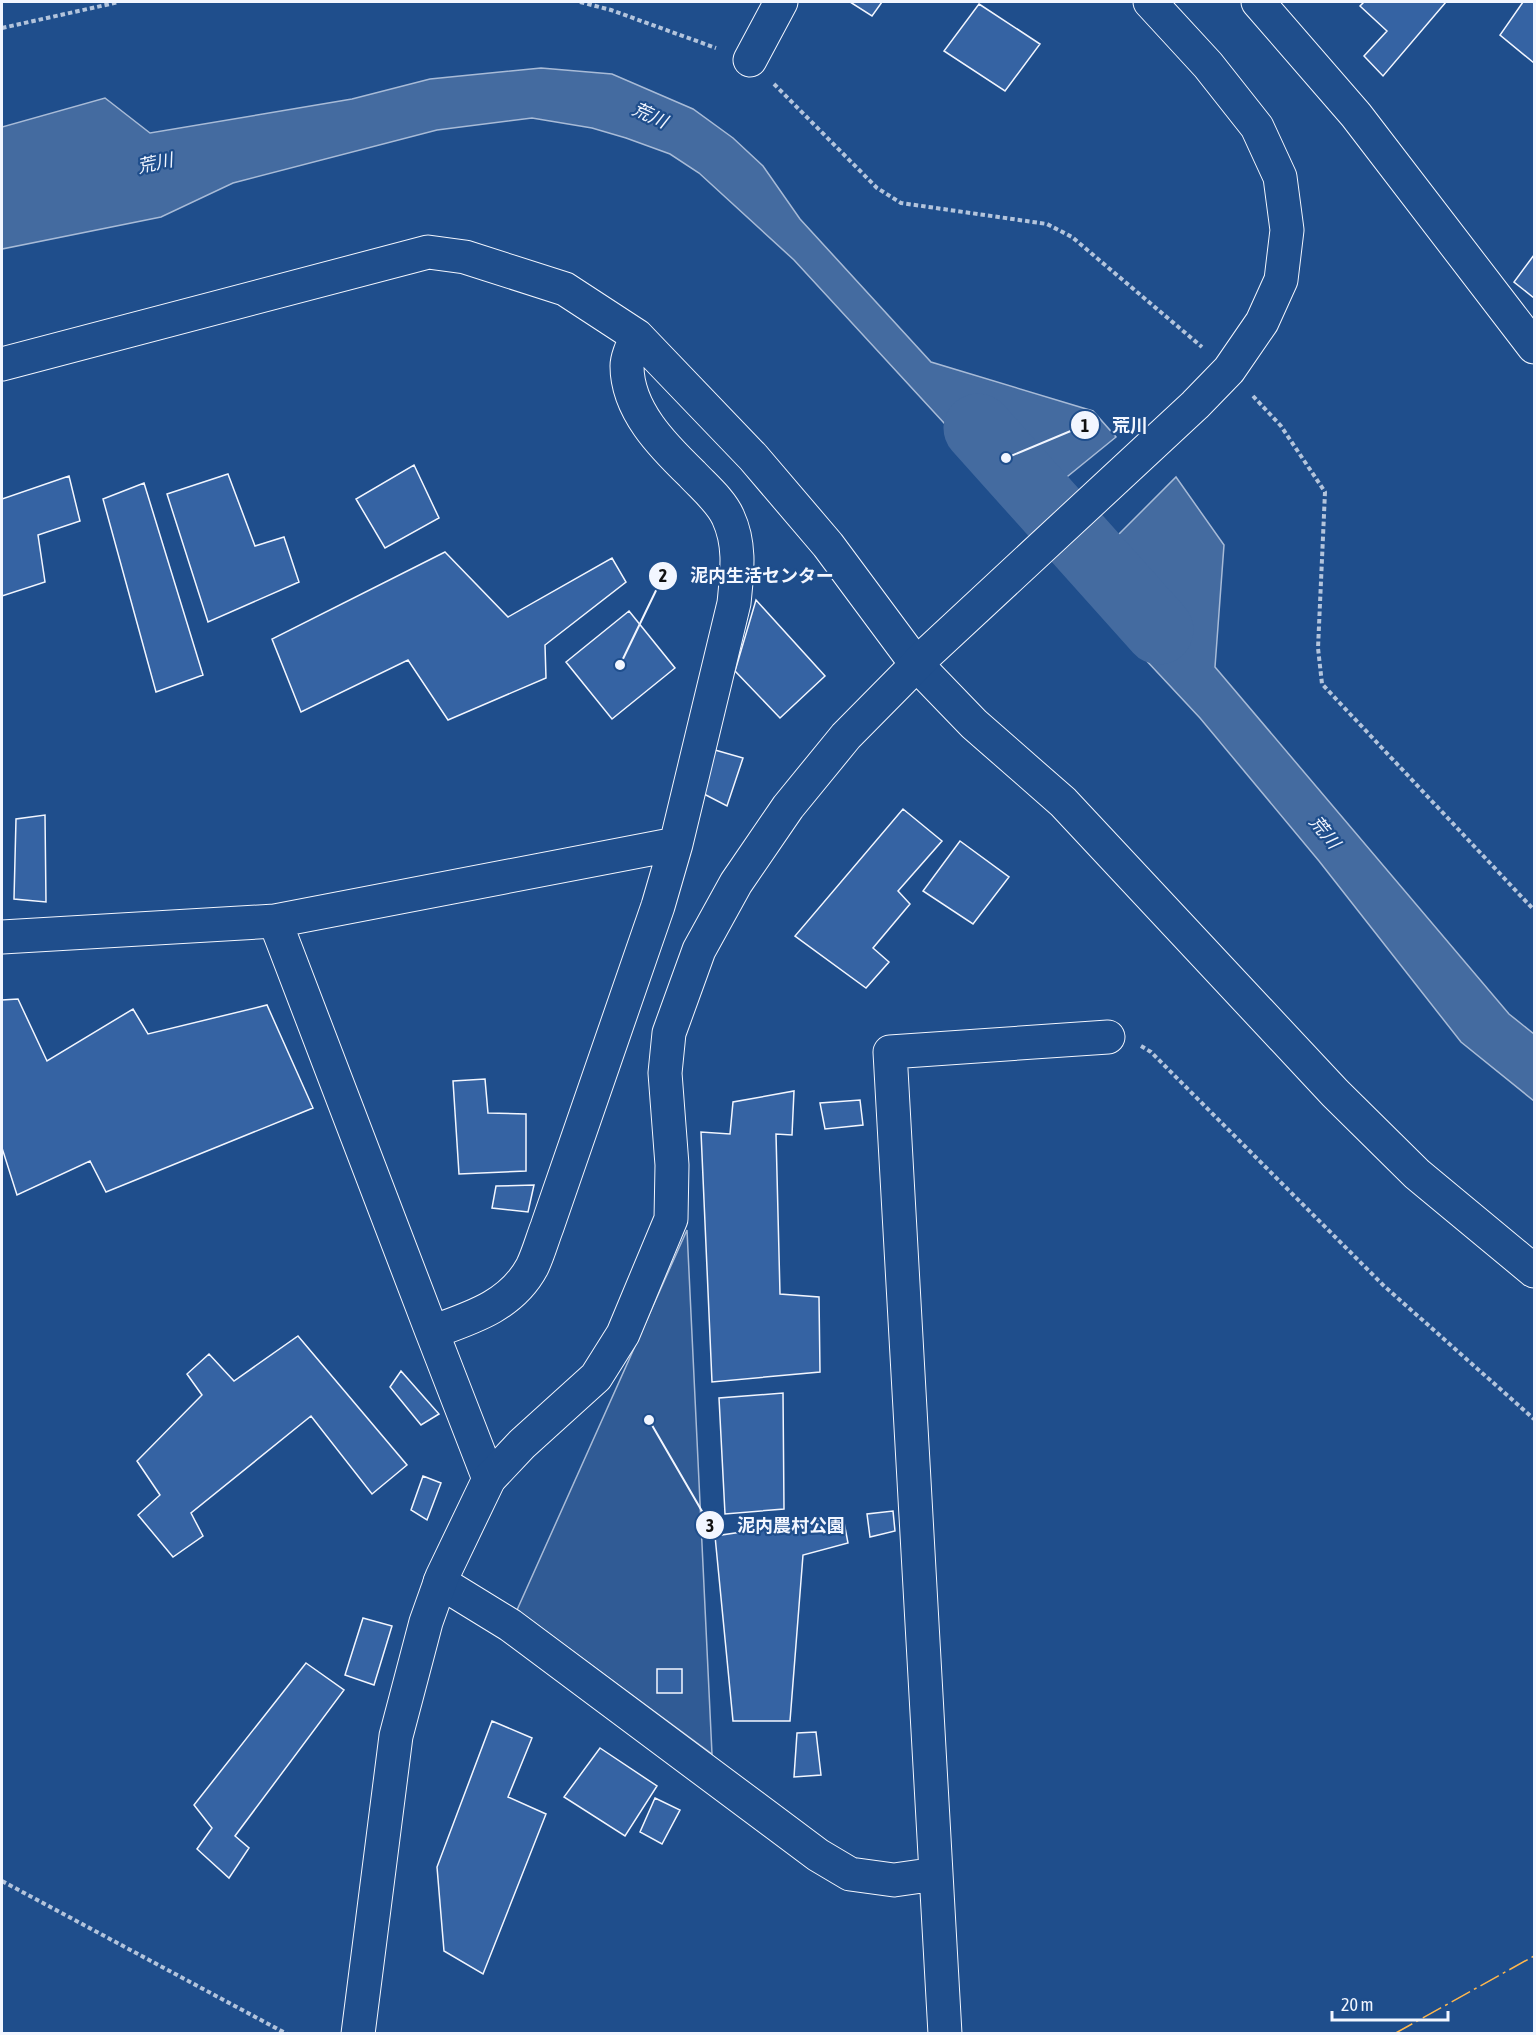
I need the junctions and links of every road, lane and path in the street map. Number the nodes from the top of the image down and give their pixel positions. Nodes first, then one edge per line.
1 (119, 2) edge
2 (580, 2) edge
3 (781, 2) edge
4 (1150, 2) edge
5 (1258, 2) edge
6 (2, 28) edge
7 (750, 60) junction
8 (637, 336) junction
9 (1534, 347) edge
10 (2, 364) edge
11 (1230, 370) junction
12 (923, 659) junction
13 (676, 844) junction
14 (1534, 910) edge
15 (275, 921) junction
16 (2, 938) edge
17 (1108, 1037) joint
18 (1534, 1271) edge
19 (432, 1332) junction
20 (1534, 1419) edge
21 (489, 1479) junction
22 (440, 1582) junction
23 (936, 1874) junction
24 (2, 1881) edge
25 (287, 2034) edge
26 (358, 2034) edge
27 (945, 2034) edge

1 - 6 path
2 - 7 path
3 - 7 street
4 - 11 street
5 - 9 street
7 - 11 path
8 - 10 street
8 - 12 street
8 - 13 street
11 - 12 street
11 - 14 path
12 - 18 street
12 - 21 street
13 - 15 street
13 - 19 street
15 - 16 street
15 - 19 street
17 - 20 path
17 - 23 street
19 - 21 street
21 - 22 street
22 - 23 street
22 - 26 street
23 - 27 street
24 - 25 path

